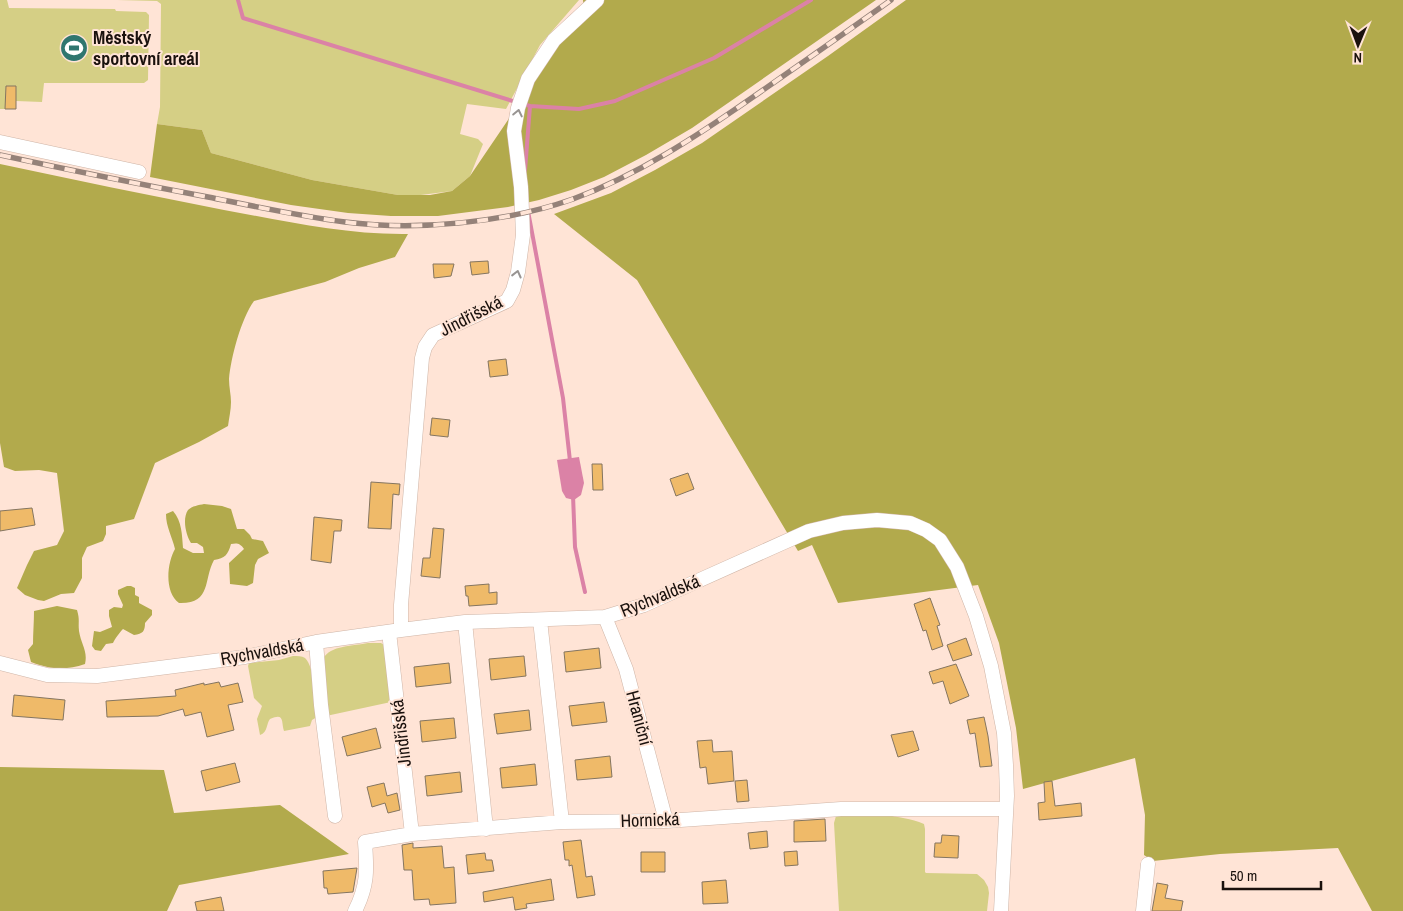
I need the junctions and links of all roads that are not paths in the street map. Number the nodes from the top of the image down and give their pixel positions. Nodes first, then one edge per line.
1 (597, 0) edge
2 (0, 142) edge
3 (139, 172) dead end
4 (605, 617) junction
5 (540, 620) junction
6 (465, 622) junction
7 (395, 631) junction
8 (316, 642) junction
9 (0, 663) edge
10 (1006, 809) junction
11 (335, 816) dead end
12 (666, 821) junction
13 (562, 822) junction
14 (486, 829) junction
15 (412, 834) junction
16 (1148, 864) dead end
17 (355, 911) edge
18 (1001, 911) edge
19 (1143, 911) edge

7 -> 1 street, Jindřišská
2 - 3 street
4 - 5 street, Rychvaldská
4 - 10 street, Rychvaldská
4 - 12 street, Hraniční
5 - 6 street, Rychvaldská
5 - 13 street
6 - 7 street, Rychvaldská
6 - 14 street
7 - 8 street, Rychvaldská
7 - 15 street, Jindřišská
8 - 9 street, Rychvaldská
8 - 11 street
10 - 12 street, Hornická
10 - 18 street, Rychvaldská
12 - 13 street, Hornická
13 - 14 street, Hornická
14 - 15 street, Hornická
15 - 17 street, Hornická
16 - 19 street

